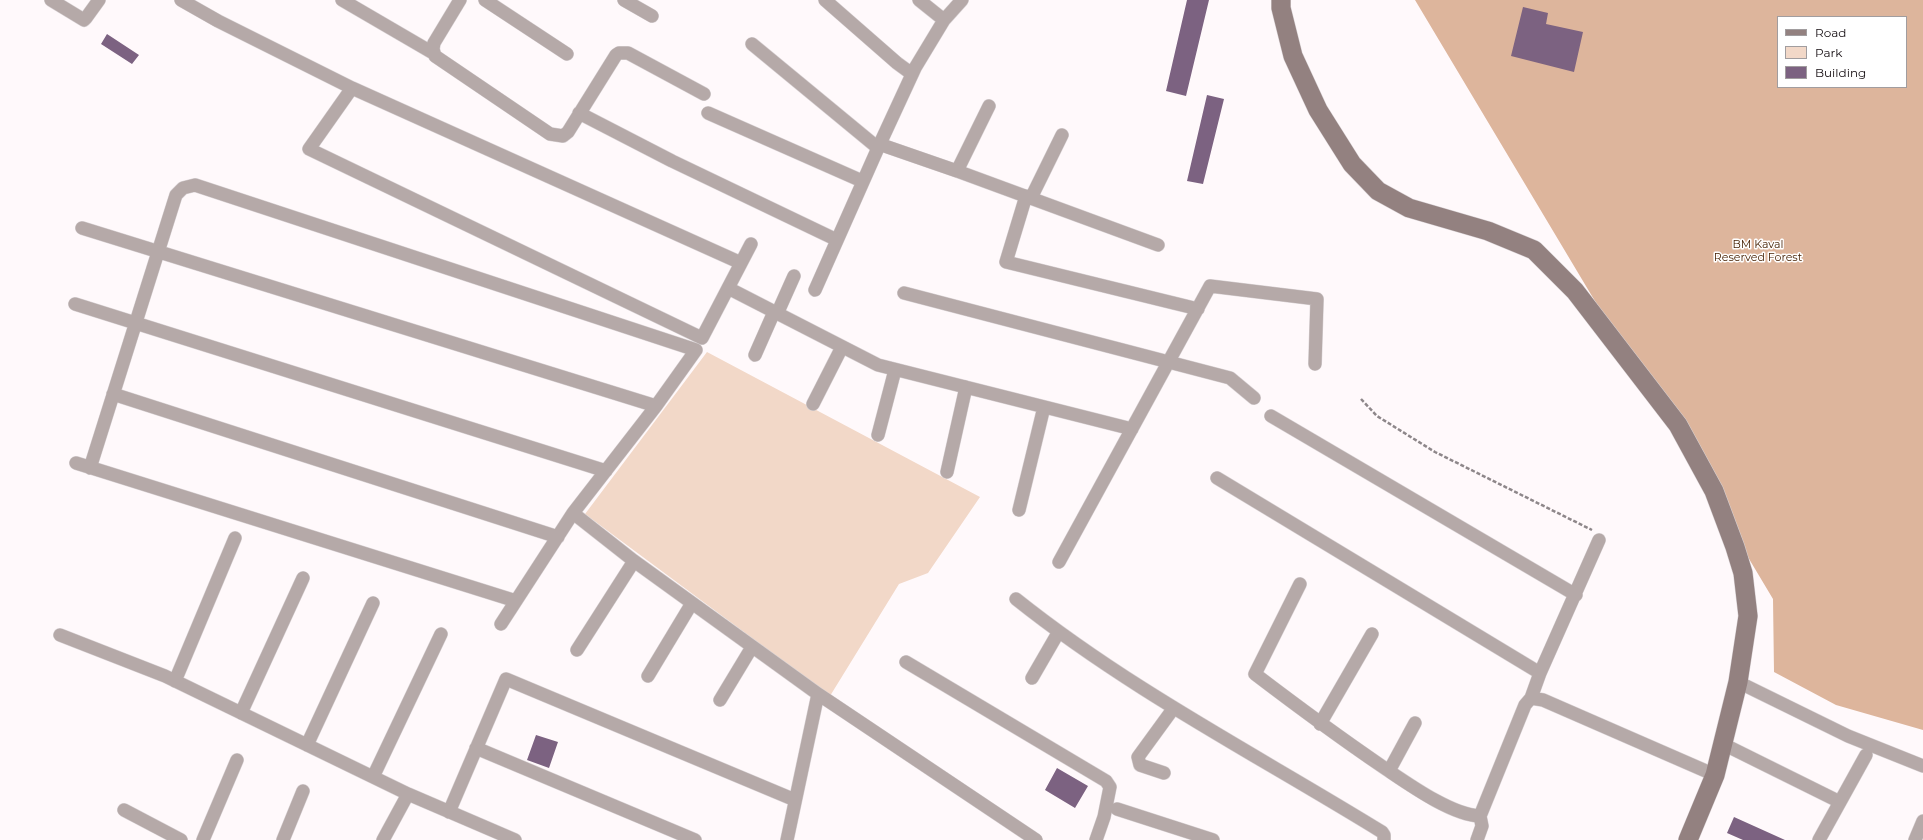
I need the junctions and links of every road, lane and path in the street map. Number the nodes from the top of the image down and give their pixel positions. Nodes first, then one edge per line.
1 (52, 0) edge
2 (99, 0) edge
3 (181, 0) edge
4 (342, 0) edge
5 (460, 0) edge
6 (485, 0) edge
7 (624, 0) edge
8 (824, 0) edge
9 (919, 0) edge
10 (962, 0) edge
11 (1281, 0) edge
12 (652, 16) dead end
13 (944, 20) junction
14 (752, 44) dead end
15 (433, 53) junction
16 (566, 54) dead end
17 (912, 74) junction
18 (352, 88) junction
19 (704, 94) dead end
20 (989, 106) dead end
21 (579, 113) junction
22 (708, 113) dead end
23 (1062, 135) dead end
24 (878, 146) junction
25 (957, 171) junction
26 (862, 182) junction
27 (1028, 197) junction
28 (82, 228) dead end
29 (837, 240) junction
30 (751, 244) dead end
31 (1158, 245) dead end
32 (158, 252) junction
33 (741, 263) junction
34 (794, 276) dead end
35 (728, 288) junction
36 (815, 290) dead end
37 (904, 293) dead end
38 (75, 304) dead end
39 (1198, 309) junction
40 (776, 313) junction
41 (136, 324) junction
42 (842, 347) junction
43 (755, 355) dead end
44 (1169, 362) junction
45 (1315, 364) dead end
46 (895, 370) junction
47 (966, 387) junction
48 (113, 394) junction
49 (1254, 398) dead end
50 (1361, 399) dead end
51 (813, 404) dead end
52 (656, 406) junction
53 (1044, 407) junction
54 (1271, 416) dead end
55 (1132, 429) junction
56 (878, 435) dead end
57 (76, 463) dead end
58 (90, 468) junction
59 (606, 471) junction
60 (947, 472) dead end
61 (1217, 478) dead end
62 (1019, 510) dead end
63 (573, 514) junction
64 (558, 537) junction
65 (235, 538) dead end
66 (1600, 540) joint
67 (634, 561) junction
68 (1059, 562) dead end
69 (303, 578) dead end
70 (1300, 584) dead end
71 (1576, 596) junction
72 (1016, 599) dead end
73 (516, 601) junction
74 (373, 603) dead end
75 (692, 603) junction
76 (501, 624) dead end
77 (1058, 633) junction
78 (441, 634) dead end
79 (1372, 634) dead end
80 (60, 635) dead end
81 (752, 647) junction
82 (577, 650) dead end
83 (906, 662) dead end
84 (1540, 673) junction
85 (648, 676) dead end
86 (1032, 678) dead end
87 (175, 681) junction
88 (1738, 682) junction
89 (818, 694) junction
90 (1531, 698) junction
91 (720, 700) dead end
92 (1173, 709) junction
93 (241, 713) junction
94 (1415, 723) dead end
95 (1320, 724) junction
96 (1723, 744) junction
97 (307, 745) junction
98 (476, 748) junction
99 (1866, 755) dead end
100 (237, 760) dead end
101 (1923, 766) edge
102 (1389, 771) junction
103 (1164, 773) dead end
104 (1715, 775) junction
105 (373, 778) junction
106 (303, 791) dead end
107 (408, 794) junction
108 (795, 800) junction
109 (1840, 802) junction
110 (1117, 808) dead end
111 (124, 810) dead end
112 (449, 812) junction
113 (1480, 816) junction
114 (1923, 821) edge
115 (181, 840) edge
116 (204, 840) edge
117 (283, 840) edge
118 (383, 840) edge
119 (516, 840) edge
120 (695, 840) edge
121 (787, 840) edge
122 (1036, 840) edge
123 (1096, 840) edge
124 (1213, 840) edge
125 (1384, 840) edge
126 (1477, 840) edge
127 (1688, 840) edge
128 (1819, 840) edge
129 (1915, 840) edge

1 - 2 street
3 - 18 street
4 - 15 street
5 - 15 street
6 - 16 street
7 - 12 street
8 - 17 street
9 - 13 street
10 - 13 street
11 - 88 main road
13 - 17 street
14 - 24 street
15 - 21 street
17 - 24 street
18 - 33 street
18 - 35 street
19 - 21 street
20 - 25 street
21 - 29 street
22 - 26 street
23 - 27 street
24 - 25 street
24 - 26 street
25 - 27 street
26 - 29 street
27 - 31 street
27 - 39 street
28 - 32 street
29 - 36 street
30 - 33 street
32 - 41 street
32 - 52 street
32 - 52 street
33 - 35 street
34 - 40 street
35 - 40 street
37 - 44 street
38 - 41 street
39 - 44 street
39 - 45 street
40 - 42 street
40 - 43 street
41 - 48 street
41 - 59 street
42 - 46 street
42 - 51 street
44 - 49 street
44 - 55 street
46 - 47 street
46 - 56 street
47 - 53 street
47 - 60 street
48 - 58 street
48 - 64 street
50 - 66 path
52 - 59 street
53 - 55 street
53 - 62 street
54 - 71 street
55 - 68 street
57 - 58 street
58 - 73 street
59 - 63 street
61 - 84 street
63 - 64 street
63 - 67 street
64 - 73 street
65 - 87 street
66 - 71 street
67 - 75 street
67 - 82 street
69 - 93 street
70 - 95 street
71 - 84 street
72 - 77 street
73 - 76 street
74 - 97 street
75 - 81 street
75 - 85 street
77 - 86 street
77 - 92 street
78 - 105 street
79 - 95 street
80 - 87 street
81 - 89 street
81 - 91 street
83 - 123 street
84 - 90 street
87 - 93 street
88 - 96 main road
88 - 101 street
89 - 108 street
89 - 122 street
90 - 104 street
90 - 113 street
92 - 103 street
92 - 125 street
93 - 97 street
94 - 102 street
95 - 102 street
96 - 104 main road
96 - 109 street
97 - 105 street
98 - 108 street
98 - 112 street
98 - 120 street
99 - 109 street
100 - 116 street
102 - 113 street
104 - 127 main road
105 - 107 street
106 - 117 street
107 - 112 street
107 - 118 street
108 - 121 street
109 - 128 street
110 - 124 street
111 - 115 street
112 - 119 street
113 - 126 street
114 - 129 street

